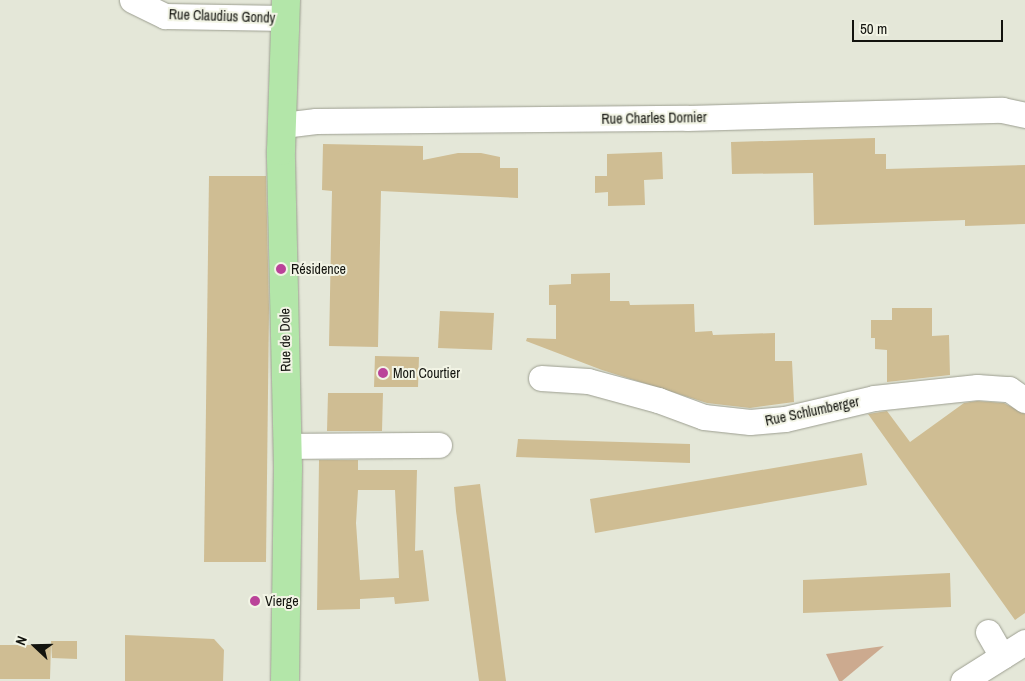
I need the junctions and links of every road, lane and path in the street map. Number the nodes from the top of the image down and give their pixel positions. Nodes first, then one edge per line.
1 (132, 0) edge
2 (286, 9) edge
3 (1025, 115) edge
4 (283, 125) junction
5 (541, 378) dead end
6 (1025, 400) edge
7 (439, 445) dead end
8 (288, 446) junction
9 (988, 632) dead end
10 (1025, 642) edge
11 (1002, 656) junction
12 (968, 680) edge
13 (285, 681) edge

1 - 2 street, Rue Claudius Gondy
2 - 4 main road, Rue de Dole
3 - 4 street, Rue Charles Dornier
4 - 8 main road, Rue de Dole
5 - 6 street, Rue Schlumberger
7 - 8 street
8 - 13 main road, Rue de Dole
9 - 11 street
10 - 11 street
11 - 12 street

